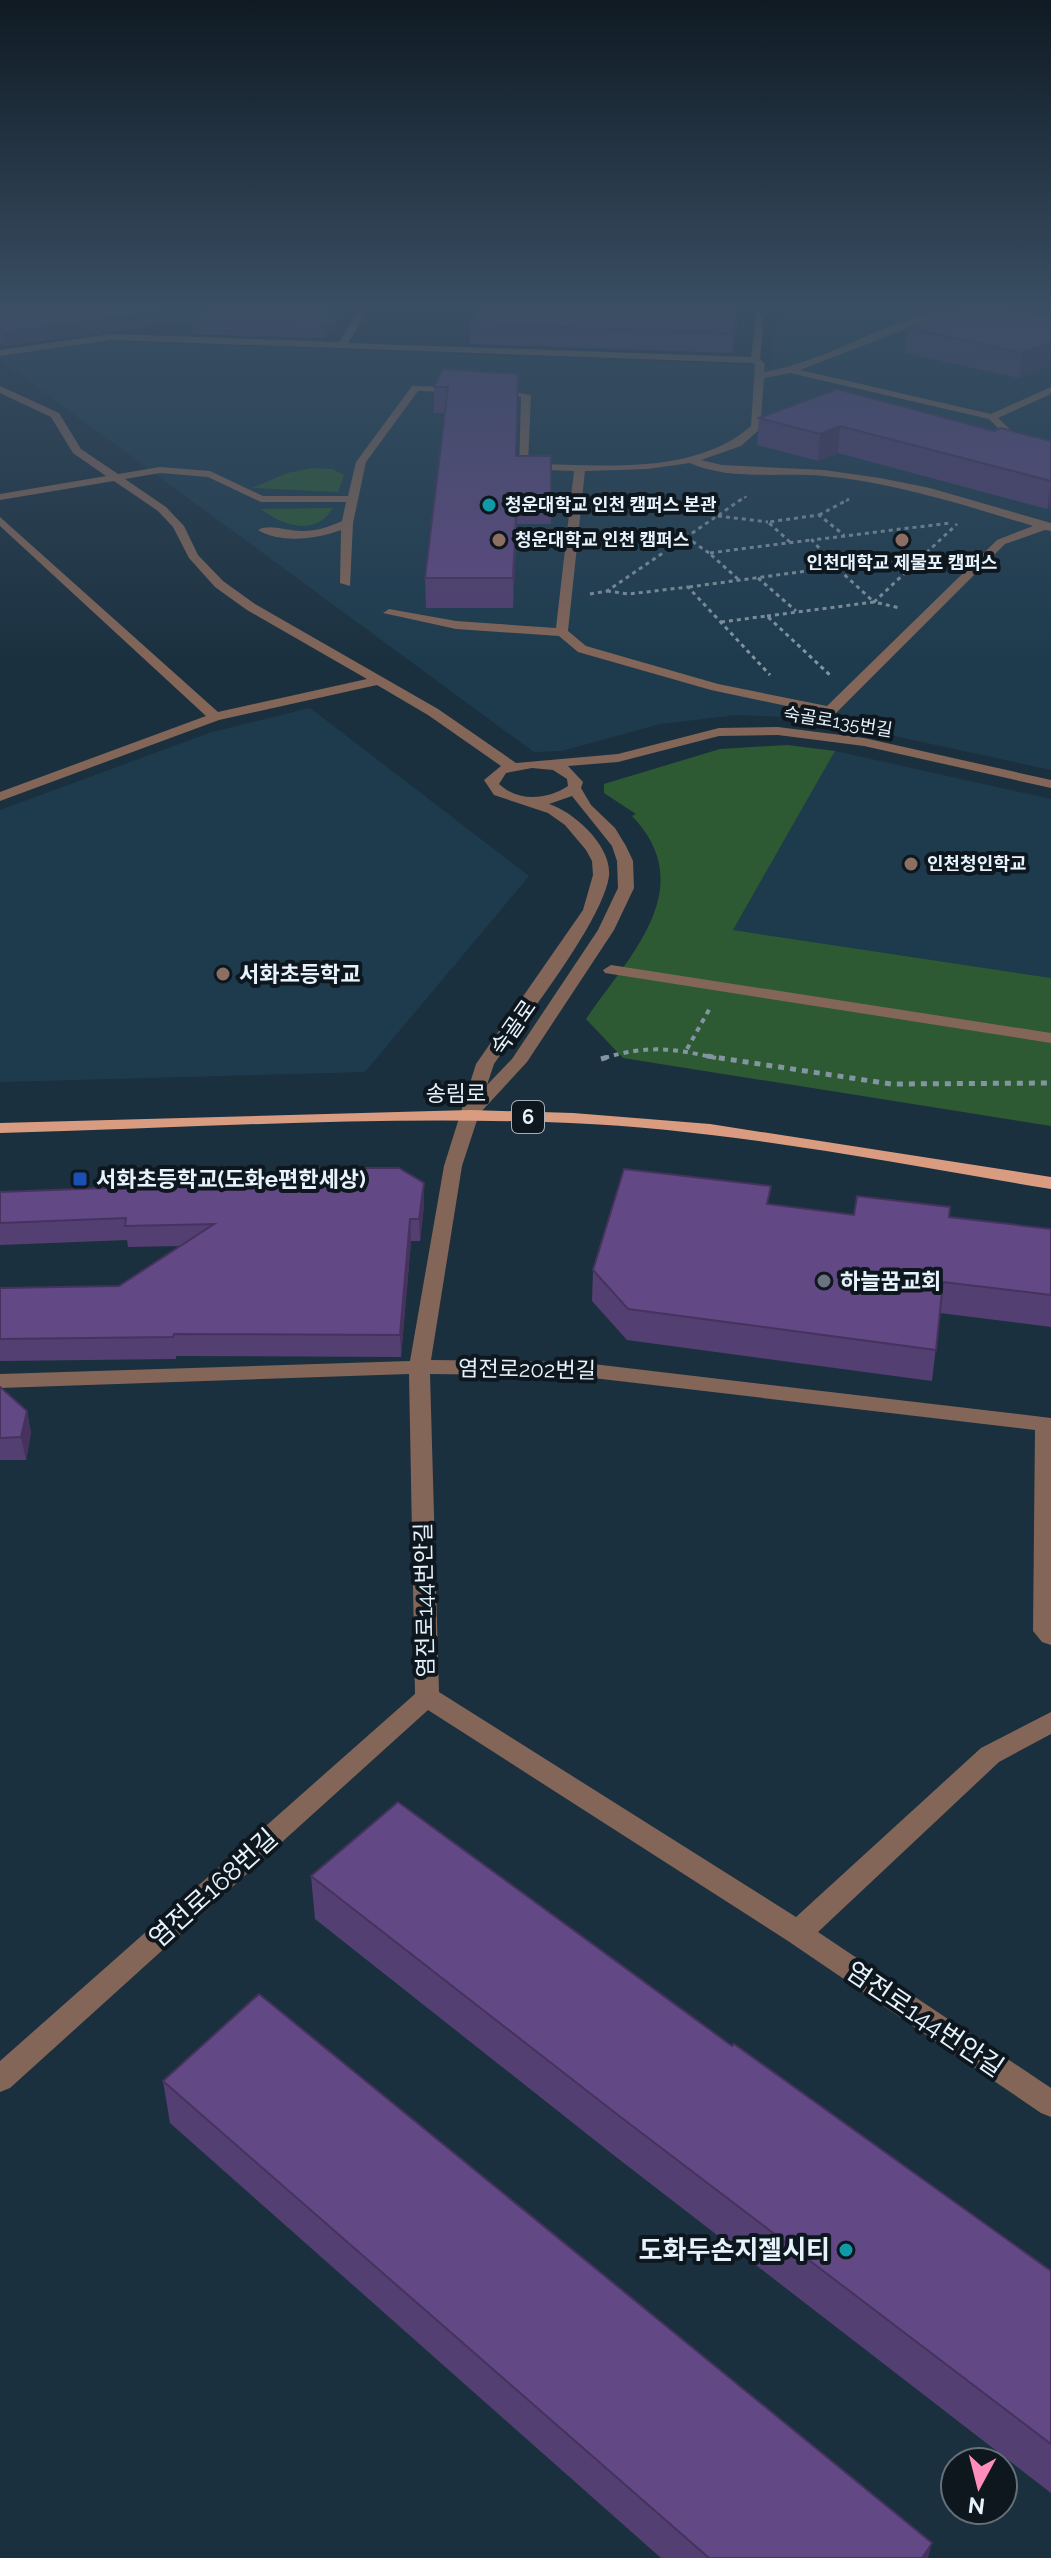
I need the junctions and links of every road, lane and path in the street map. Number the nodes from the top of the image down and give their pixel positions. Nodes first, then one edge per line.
1 (60, 423) edge
2 (389, 423) edge
3 (525, 423) edge
4 (756, 423) edge
5 (996, 423) edge
6 (1051, 450) edge
7 (695, 462) junction
8 (580, 466) junction
9 (119, 478) junction
10 (754, 491) dead end
11 (838, 493) dead end
12 (0, 497) edge
13 (351, 499) junction
14 (819, 515) junction
15 (718, 516) junction
16 (944, 519) dead end
17 (0, 520) edge
18 (768, 522) junction
19 (959, 522) junction
20 (347, 523) junction
21 (1050, 526) edge
22 (264, 530) dead end
23 (845, 536) junction
24 (686, 537) junction
25 (812, 540) junction
26 (791, 543) junction
27 (709, 553) junction
28 (836, 567) junction
29 (757, 578) junction
30 (739, 580) junction
31 (346, 583) dead end
32 (688, 587) junction
33 (607, 591) junction
34 (566, 597) junction
35 (874, 602) junction
36 (909, 610) dead end
37 (797, 612) junction
38 (389, 613) dead end
39 (767, 616) junction
40 (721, 622) junction
41 (562, 632) junction
42 (381, 680) junction
43 (779, 683) dead end
44 (826, 685) dead end
45 (830, 711) junction
46 (215, 717) junction
47 (808, 733) junction
48 (618, 758) junction
49 (543, 764) junction
50 (511, 766) junction
51 (1051, 784) edge
52 (575, 785) junction
53 (0, 797) edge
54 (525, 800) junction
55 (611, 970) dead end
56 (723, 987) junction
57 (1051, 1038) edge
58 (687, 1049) junction
59 (601, 1059) dead end
60 (1051, 1083) edge
61 (470, 1115) junction
62 (0, 1128) edge
63 (1051, 1183) edge
64 (419, 1367) junction
65 (0, 1381) edge
66 (1048, 1424) edge
67 (1051, 1636) edge
68 (427, 1697) junction
69 (1051, 1722) edge
70 (798, 1933) junction
71 (0, 2079) edge
72 (1051, 2104) edge

1 - 9 street
2 - 13 street
3 - 8 street
4 - 7 street
5 - 6 street
7 - 8 street
7 - 21 street
8 - 34 street
9 - 12 street
9 - 13 street
9 - 42 street
10 - 15 path
11 - 14 path
13 - 20 street
14 - 18 path
14 - 23 path
15 - 18 path
15 - 24 path
16 - 19 path
17 - 46 street
18 - 26 path
19 - 23 path
19 - 35 path
20 - 22 street
20 - 31 street
21 - 45 street
23 - 25 path
24 - 27 path
24 - 33 path
25 - 26 path
25 - 28 path
26 - 27 path
27 - 30 path
28 - 29 path
28 - 35 path
29 - 30 path
29 - 37 path
30 - 32 path
32 - 33 path
32 - 40 path
33 - 34 path
34 - 41 street
35 - 36 path
35 - 37 path
37 - 39 path
38 - 41 street
39 - 40 path
39 - 44 path
40 - 43 path
41 - 45 street
42 - 46 street
42 - 50 street
45 - 47 street
46 - 53 street
47 - 48 street, 숙골로135번길
47 - 51 street, 숙골로135번길
48 - 49 street, 숙골로135번길
48 - 52 street, 숙골로135번길
49 - 50 street
49 - 52 street, 숙골로
50 - 54 street, 숙골로
52 - 54 street
52 - 61 street, 숙골로
54 - 61 street, 숙골로
55 - 56 street
56 - 57 street
56 - 58 path
58 - 59 path
58 - 60 path
61 - 62 main road, 송림로 / 6
61 - 63 main road, 송림로 / 6
61 - 64 street, 염전로144번안길
64 - 65 street, 염전로202번길
64 - 66 street, 염전로202번길
64 - 68 street, 염전로144번안길
66 - 67 street
68 - 70 street, 염전로144번안길
68 - 71 street, 염전로168번길
69 - 70 street
70 - 72 street, 염전로144번안길

